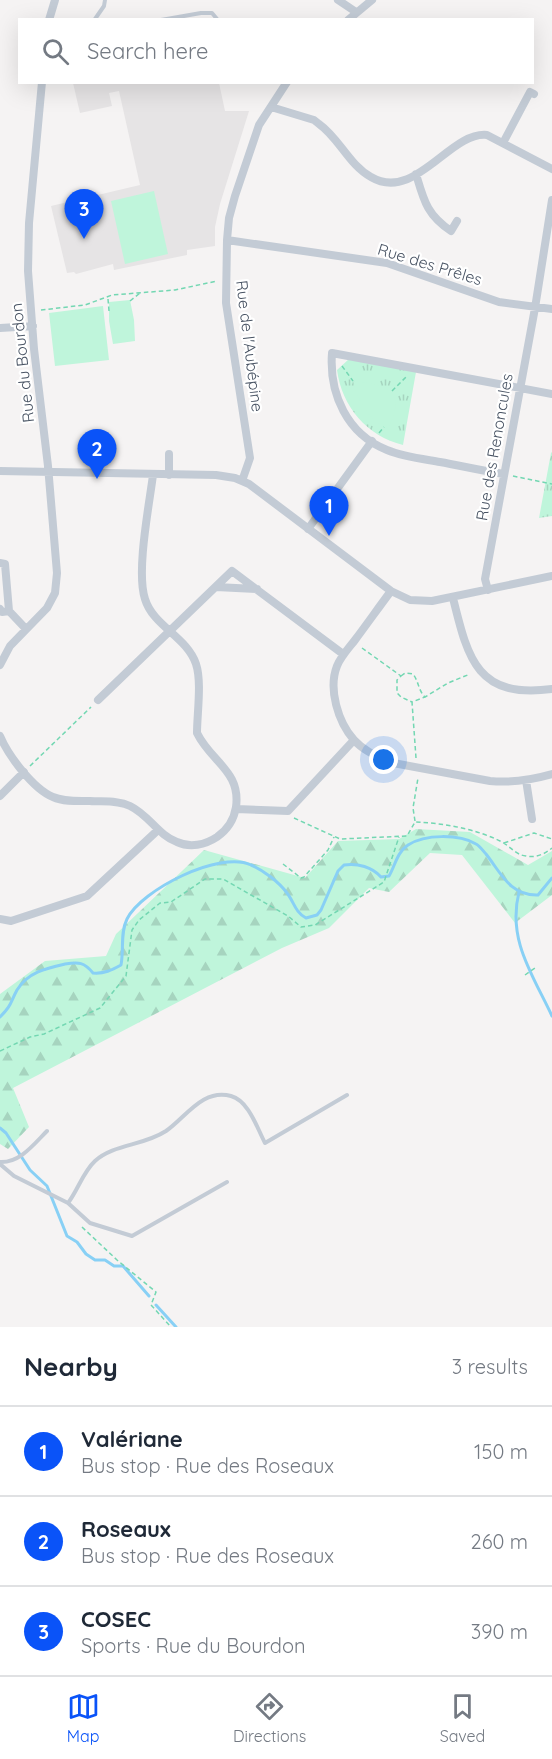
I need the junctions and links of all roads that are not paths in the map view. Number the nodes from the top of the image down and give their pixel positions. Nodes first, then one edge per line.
1 (55, 0) edge
2 (105, 0) edge
3 (338, 0) edge
4 (372, 0) edge
5 (356, 12) junction
6 (50, 18) edge
7 (97, 18) edge
8 (171, 18) edge
9 (216, 18) edge
10 (350, 18) edge
11 (42, 84) edge
12 (286, 84) edge
13 (534, 94) dead end
14 (271, 107) junction
15 (503, 143) junction
16 (552, 169) edge
17 (416, 174) junction
18 (552, 200) edge
19 (457, 221) dead end
20 (227, 240) junction
21 (535, 308) junction
22 (552, 309) edge
23 (33, 326) junction
24 (0, 328) edge
25 (519, 388) junction
26 (552, 394) edge
27 (372, 441) junction
28 (169, 454) dead end
29 (0, 471) edge
30 (49, 472) junction
31 (504, 474) junction
32 (153, 475) junction
33 (169, 475) junction
34 (242, 481) junction
35 (308, 529) junction
36 (0, 563) edge
37 (552, 576) edge
38 (216, 587) junction
39 (258, 589) junction
40 (488, 590) junction
41 (391, 591) junction
42 (453, 598) junction
43 (5, 610) edge
44 (26, 630) junction
45 (170, 631) junction
46 (343, 654) junction
47 (0, 665) edge
48 (552, 689) edge
49 (98, 700) road end
50 (0, 736) edge
51 (354, 740) junction
52 (24, 772) junction
53 (552, 774) edge
54 (526, 780) junction
55 (0, 796) edge
56 (236, 809) junction
57 (532, 819) dead end
58 (158, 830) junction
59 (0, 919) edge
60 (347, 1095) dead end
61 (47, 1131) dead end
62 (0, 1163) edge
63 (227, 1182) dead end
64 (68, 1203) junction

1 - 6 street
2 - 7 lane
3 - 5 street
4 - 5 street
5 - 10 street
8 - 9 lane
11 - 23 street, Rue du Bourdon
12 - 14 street, Rue de l'Aubépine
13 - 15 street
14 - 17 street
14 - 20 street, Rue de l'Aubépine
15 - 16 street
15 - 17 street
17 - 19 street
18 - 21 street, Rue des Renoncules
20 - 21 street, Rue des Prêles
20 - 34 street, Rue de l'Aubépine
21 - 22 street, Rue des Prêles
21 - 25 street, Rue des Renoncules
23 - 24 street
23 - 30 street, Rue du Bourdon
25 - 26 street
25 - 27 street
25 - 31 street, Rue des Renoncules
27 - 31 street
27 - 35 street
28 - 33 street
29 - 30 street
30 - 32 street
30 - 44 street, Rue du Bourdon
31 - 40 street, Rue des Renoncules
32 - 33 street
32 - 45 street
33 - 34 street
34 - 35 street
35 - 41 street
36 - 43 street
37 - 40 street
38 - 39 street
38 - 39 street
38 - 45 street
39 - 46 street
40 - 42 street
41 - 42 street
41 - 46 street
42 - 48 street
43 - 44 street
44 - 47 street, Rue du Bourdon
45 - 49 street
45 - 56 street
46 - 51 street
50 - 52 street
51 - 54 street
51 - 56 street
52 - 55 street
52 - 58 street
53 - 54 street
54 - 57 street
56 - 58 street
58 - 59 street
60 - 64 lane
61 - 62 lane
62 - 64 lane
63 - 64 lane

